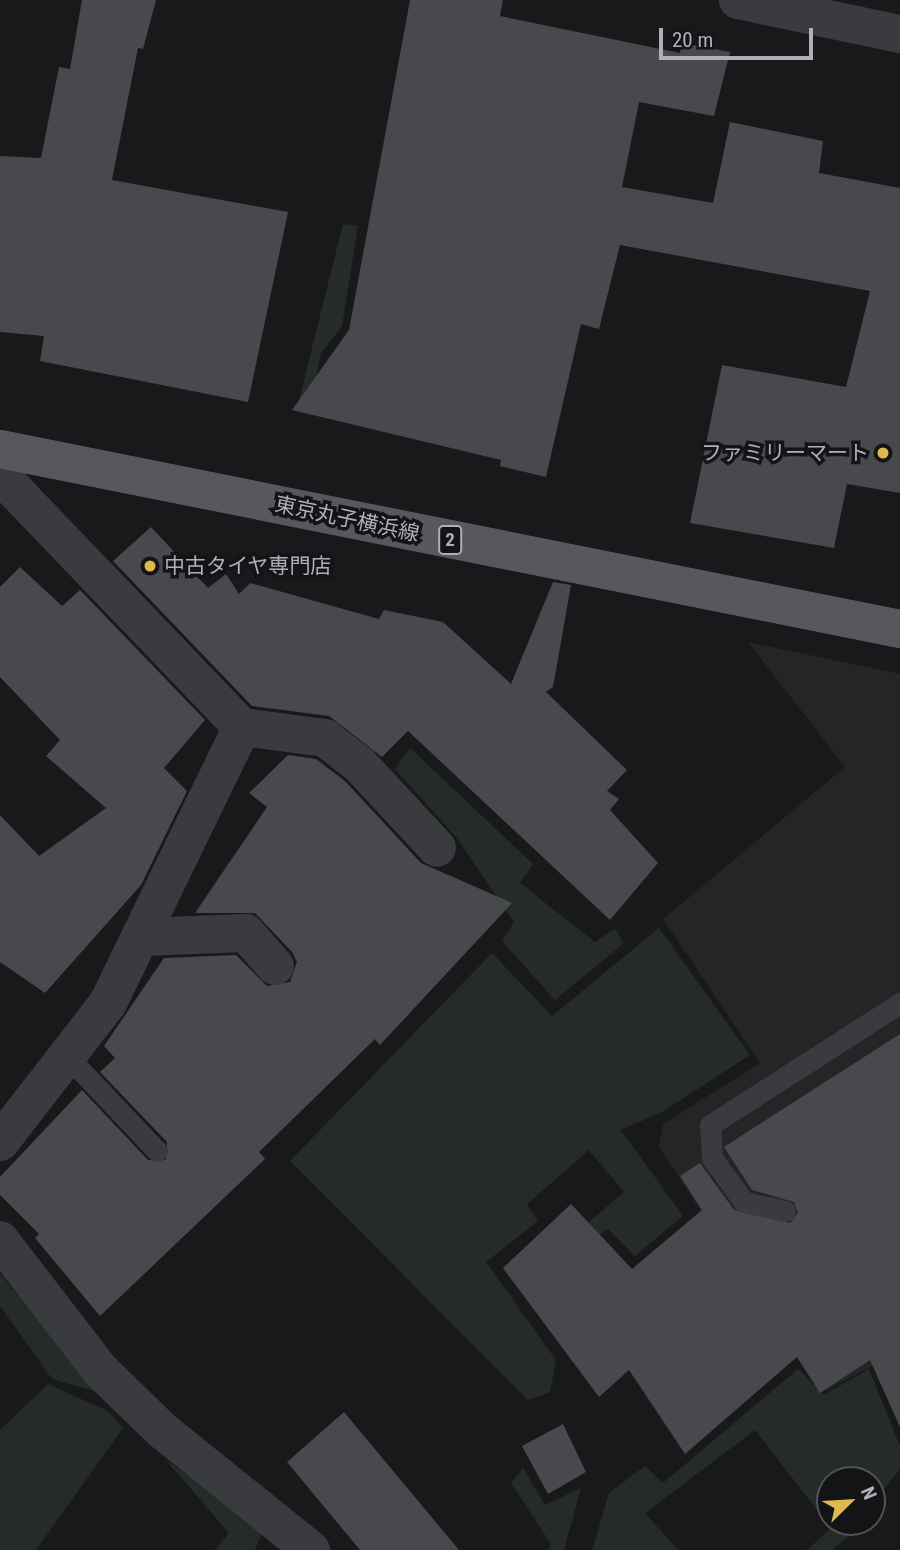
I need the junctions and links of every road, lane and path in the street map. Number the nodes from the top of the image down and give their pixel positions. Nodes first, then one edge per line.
1 (738, 0) edge
2 (900, 34) edge
3 (0, 449) edge
4 (0, 475) edge
5 (900, 629) edge
6 (242, 727) junction
7 (437, 848) dead end
8 (140, 937) junction
9 (275, 966) dead end
10 (900, 1003) edge
11 (67, 1056) junction
12 (0, 1142) edge
13 (157, 1151) dead end
14 (785, 1210) dead end
15 (0, 1240) edge
16 (311, 1550) edge

1 - 2 street
3 - 5 main road, 東京丸子横浜線 / 2
4 - 6 street
6 - 7 street
6 - 8 street
8 - 9 street
8 - 11 street
10 - 14 lane
11 - 12 street
11 - 13 lane
15 - 16 street

